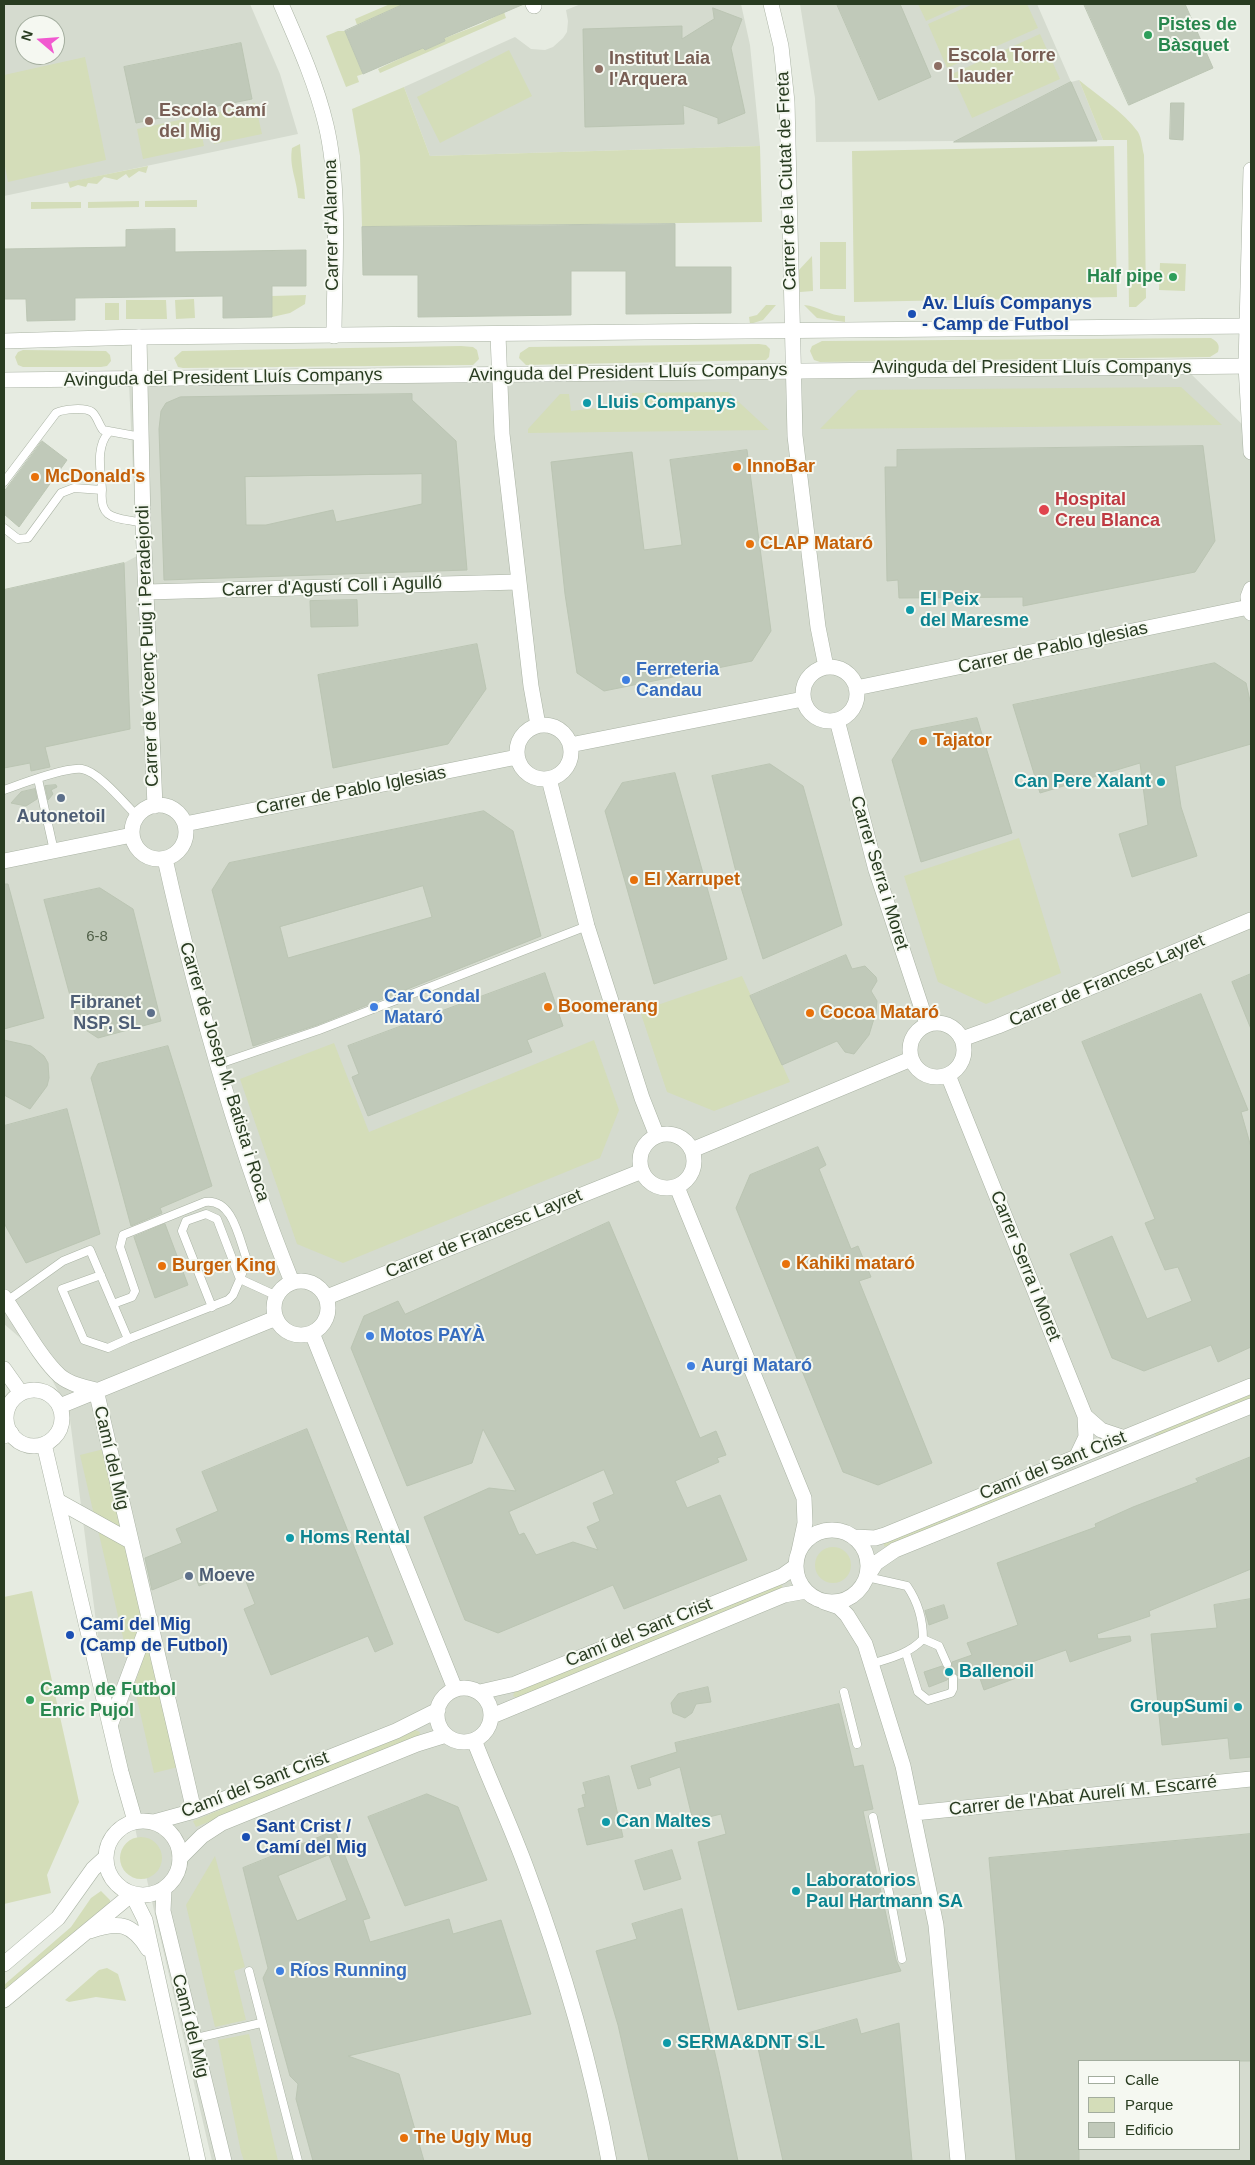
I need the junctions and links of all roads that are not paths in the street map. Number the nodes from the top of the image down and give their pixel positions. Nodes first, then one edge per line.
1 (281, 4) edge
2 (771, 4) edge
3 (1251, 170) edge
4 (1250, 326) edge
5 (791, 330) junction
6 (498, 335) junction
7 (334, 336) junction
8 (139, 337) junction
9 (4, 341) edge
10 (1249, 366) edge
11 (792, 372) junction
12 (140, 373) junction
13 (500, 375) junction
14 (4, 380) edge
15 (1250, 431) edge
16 (109, 432) junction
17 (141, 437) junction
18 (1251, 452) edge
19 (4, 482) edge
20 (102, 490) junction
21 (144, 523) junction
22 (4, 528) edge
23 (518, 582) junction
24 (1251, 589) edge
25 (146, 592) junction
26 (1250, 610) edge
27 (826, 667) junction
28 (856, 688) junction
29 (803, 699) junction
30 (837, 720) junction
31 (538, 725) junction
32 (570, 745) junction
33 (517, 757) junction
34 (38, 779) junction
35 (549, 779) junction
36 (4, 790) edge
37 (155, 806) junction
38 (137, 816) junction
39 (185, 824) junction
40 (132, 835) junction
41 (54, 851) junction
42 (165, 859) junction
43 (4, 861) edge
44 (1251, 920) edge
45 (587, 926) junction
46 (927, 1024) junction
47 (962, 1039) junction
48 (911, 1059) junction
49 (219, 1064) junction
50 (948, 1075) junction
51 (657, 1136) junction
52 (692, 1150) junction
53 (642, 1171) junction
54 (677, 1187) junction
55 (101, 1275) junction
56 (240, 1279) junction
57 (292, 1282) junction
58 (277, 1296) junction
59 (326, 1297) junction
60 (5, 1299) edge
61 (114, 1304) junction
62 (212, 1306) junction
63 (276, 1318) junction
64 (312, 1333) junction
65 (128, 1340) junction
66 (4, 1369) edge
67 (1251, 1386) edge
68 (96, 1390) junction
69 (21, 1393) junction
70 (60, 1406) junction
71 (1251, 1406) edge
72 (1085, 1416) junction
73 (7, 1434) edge
74 (1122, 1437) junction
75 (44, 1444) junction
76 (1077, 1456) junction
77 (58, 1500) junction
78 (854, 1537) junction
79 (130, 1541) junction
80 (798, 1558) junction
81 (867, 1577) junction
82 (806, 1591) junction
83 (824, 1602) junction
84 (150, 1619) junction
85 (923, 1639) junction
86 (906, 1653) junction
87 (871, 1664) junction
88 (947, 1664) dead end
89 (952, 1678) dead end
90 (455, 1689) junction
91 (480, 1692) junction
92 (844, 1692) dead end
93 (438, 1710) junction
94 (492, 1716) junction
95 (111, 1723) junction
96 (446, 1735) junction
97 (474, 1740) junction
98 (857, 1744) dead end
99 (1251, 1779) edge
100 (194, 1811) junction
101 (914, 1813) junction
102 (873, 1817) dead end
103 (136, 1821) junction
104 (154, 1822) junction
105 (106, 1857) junction
106 (180, 1858) junction
107 (164, 1889) junction
108 (132, 1894) junction
109 (931, 1897) junction
110 (891, 1902) junction
111 (81, 1934) junction
112 (153, 1956) junction
113 (902, 1959) dead end
114 (4, 1964) edge
115 (249, 1971) dead end
116 (4, 2000) edge
117 (261, 2023) junction
118 (192, 2039) junction
119 (198, 2161) edge
120 (224, 2161) edge
121 (298, 2161) edge
122 (609, 2161) edge
123 (958, 2161) edge

1 - 7 street, Carrer d'Alarona
2 - 5 street, Carrer de la Ciutat de Freta
3 - 4 street
4 - 5 street
4 - 10 street
5 - 6 street
5 - 11 street
6 - 7 street
6 - 13 street
7 - 8 street
8 - 9 street
8 - 12 street, Carrer de Vicenç Puig i Peradejordi
10 - 11 street, Avinguda del President Lluís Companys
10 - 15 street
11 - 13 street, Avinguda del President Lluís Companys
11 - 27 street
12 - 13 street, Avinguda del President Lluís Companys
12 - 14 street, Avinguda del President Lluís Companys
12 - 17 street, Carrer de Vicenç Puig i Peradejordi
13 - 23 street
15 - 18 street
16 - 17 lane
16 - 19 lane
16 - 20 lane
17 - 21 street, Carrer de Vicenç Puig i Peradejordi
20 - 21 lane
20 - 22 lane
21 - 25 street, Carrer de Vicenç Puig i Peradejordi
23 - 25 street, Carrer d'Agustí Coll i Agulló
23 - 31 street
24 - 26 street
25 - 37 street, Carrer de Vicenç Puig i Peradejordi
26 - 28 street, Carrer de Pablo Iglesias
27 - 28 street
27 - 29 street
28 - 30 street
29 - 30 street
29 - 32 street
30 - 46 street, Carrer Serra i Moret
31 - 32 street
31 - 33 street
32 - 35 street
33 - 35 street
33 - 39 street, Carrer de Pablo Iglesias
34 - 36 lane
34 - 38 lane
34 - 41 lane
35 - 45 street
37 - 38 street
37 - 39 street
38 - 40 street
39 - 42 street
40 - 41 street
40 - 42 street
41 - 43 street
42 - 49 street, Carrer de Josep M. Batista i Roca
44 - 47 street, Carrer de Francesc Layret
45 - 49 lane
45 - 51 street
46 - 47 street
46 - 48 street
47 - 50 street
48 - 50 street
48 - 52 street
49 - 57 street, Carrer de Josep M. Batista i Roca
50 - 72 street, Carrer Serra i Moret
51 - 52 street
51 - 53 street
52 - 54 street
53 - 54 street
53 - 59 street, Carrer de Francesc Layret
54 - 80 street
55 - 60 lane
55 - 61 lane
55 - 65 lane
56 - 58 lane
56 - 61 lane
56 - 62 lane
56 - 62 lane
57 - 58 street
57 - 59 street
58 - 63 street
59 - 64 street
60 - 68 street, Camí del Mig
61 - 65 lane
62 - 65 lane
63 - 64 street
63 - 68 street
64 - 90 street
66 - 69 street
67 - 74 street, Camí del Sant Crist
68 - 70 street
68 - 79 street, Camí del Mig
69 - 70 street
69 - 73 street
70 - 75 street
71 - 81 street, Camí del Sant Crist
72 - 74 street, Carrer Serra i Moret
72 - 76 street
73 - 75 street
74 - 76 street, Camí del Sant Crist
75 - 77 street
76 - 78 street, Camí del Sant Crist
77 - 79 street, Camí del Mig
77 - 95 street
78 - 80 street
78 - 81 street
79 - 84 street, Camí del Mig
80 - 82 street
80 - 91 street, Camí del Sant Crist
81 - 83 street
81 - 85 lane
82 - 83 street
82 - 94 street, Camí del Sant Crist
83 - 87 street
84 - 95 street
84 - 100 street, Camí del Mig
85 - 86 lane
85 - 88 lane
86 - 87 lane
86 - 89 lane
87 - 101 street
90 - 91 street
90 - 93 street
91 - 94 street
92 - 98 lane
93 - 96 street
93 - 100 street, Camí del Sant Crist
94 - 97 street
95 - 103 street
96 - 97 street
96 - 106 street, Camí del Sant Crist
97 - 122 street
99 - 101 street, Carrer de l'Abat Aurelí M. Escarré
100 - 104 street, Camí del Sant Crist
101 - 109 street
102 - 110 lane
103 - 104 street
103 - 105 street
104 - 106 street
105 - 108 street
105 - 114 street
106 - 107 street
107 - 108 street
107 - 118 street, Camí del Mig
108 - 111 street
108 - 112 street, Camí del Mig
109 - 110 lane
109 - 123 street
110 - 113 lane
111 - 112 street
111 - 116 street
112 - 119 street, Camí del Mig
115 - 117 lane
117 - 118 lane
117 - 121 lane
118 - 120 street, Camí del Mig

